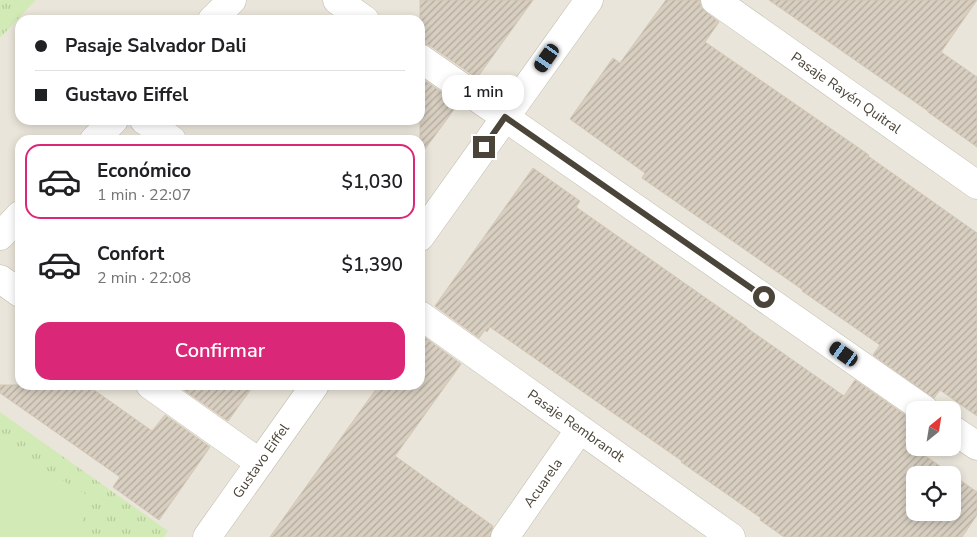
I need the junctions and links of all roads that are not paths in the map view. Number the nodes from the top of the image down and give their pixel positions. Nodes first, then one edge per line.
1 (232, 0) edge
2 (337, 0) edge
3 (589, 0) edge
4 (715, 0) edge
5 (217, 15) edge
6 (358, 15) edge
7 (425, 61) edge
8 (505, 117) junction
9 (109, 125) edge
10 (151, 125) edge
11 (99, 135) edge
12 (165, 135) edge
13 (977, 185) edge
14 (15, 220) edge
15 (425, 231) edge
16 (0, 236) edge
17 (0, 279) edge
18 (15, 290) edge
19 (425, 319) edge
20 (157, 390) edge
21 (311, 390) edge
22 (912, 401) edge
23 (580, 429) junction
24 (961, 435) edge
25 (977, 446) edge
26 (260, 463) junction
27 (207, 537) edge
28 (505, 537) edge
29 (731, 537) edge

1 - 5 street
2 - 6 street
3 - 8 street
4 - 13 street, Pasaje Rayén Quitral
7 - 8 street
8 - 15 street
8 - 22 street
9 - 11 street
10 - 12 street
14 - 16 street
17 - 18 street
19 - 23 street, Pasaje Rembrandt
20 - 26 street
21 - 26 street, Gustavo Eiffel
23 - 28 street, Acuarela
23 - 29 street, Pasaje Rembrandt
24 - 25 street
26 - 27 street, Gustavo Eiffel

